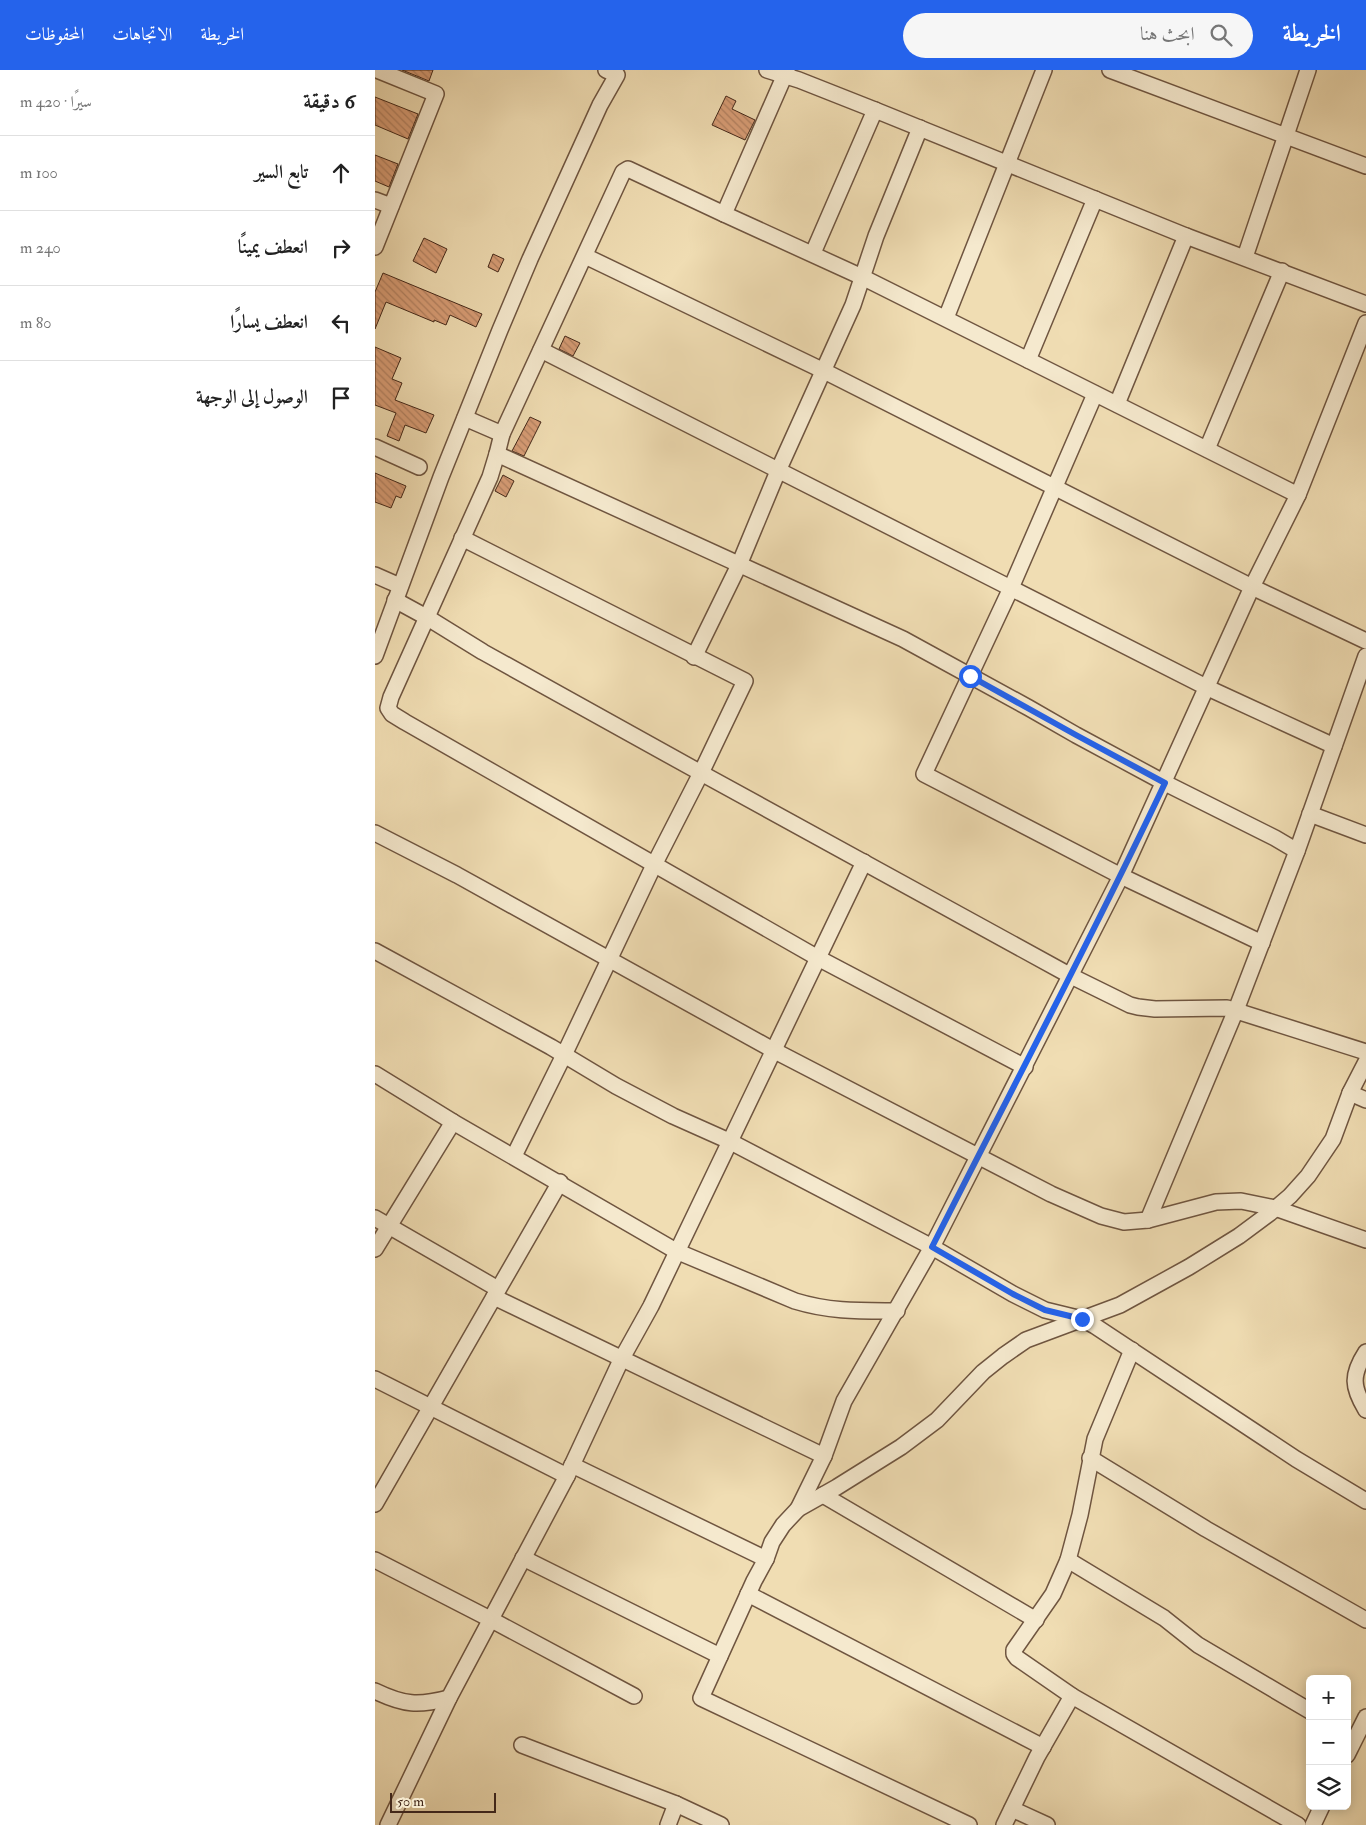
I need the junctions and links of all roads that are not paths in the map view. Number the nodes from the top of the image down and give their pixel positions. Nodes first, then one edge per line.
1 (377, 70) edge
2 (767, 70) edge
3 (1044, 70) edge
4 (1110, 70) edge
5 (1308, 70) edge
6 (615, 72) edge
7 (786, 73) edge
8 (875, 110) junction
9 (920, 128) junction
10 (1285, 136) junction
11 (1007, 163) junction
12 (1366, 166) edge
13 (1095, 199) junction
14 (375, 200) edge
15 (391, 206) junction
16 (724, 214) junction
17 (1186, 236) junction
18 (375, 247) edge
19 (813, 253) junction
20 (585, 256) junction
21 (1245, 257) junction
22 (1281, 271) junction
23 (862, 276) junction
24 (1366, 304) edge
25 (946, 318) junction
26 (1366, 324) edge
27 (541, 350) junction
28 (1028, 360) junction
29 (824, 371) junction
30 (1095, 394) junction
31 (1117, 404) junction
32 (465, 418) junction
33 (501, 434) junction
34 (375, 448) edge
35 (1207, 449) junction
36 (497, 454) junction
37 (419, 467) dead end
38 (778, 471) junction
39 (1055, 487) junction
40 (1298, 495) junction
41 (461, 538) junction
42 (739, 565) junction
43 (375, 575) edge
44 (400, 586) junction
45 (1252, 587) junction
46 (1011, 588) junction
47 (395, 600) junction
48 (428, 618) junction
49 (1366, 641) edge
50 (375, 656) edge
51 (1366, 656) edge
52 (694, 657) junction
53 (970, 676) junction
54 (1207, 688) junction
55 (1334, 746) junction
56 (701, 773) junction
57 (1165, 783) junction
58 (1310, 814) junction
59 (375, 833) edge
60 (1366, 835) edge
61 (1297, 851) junction
62 (863, 862) junction
63 (654, 865) junction
64 (1121, 876) junction
65 (1262, 943) junction
66 (375, 951) edge
67 (609, 958) junction
68 (817, 958) junction
69 (1071, 976) junction
70 (1236, 1010) junction
71 (773, 1050) junction
72 (1366, 1052) edge
73 (564, 1054) junction
74 (1366, 1062) edge
75 (1025, 1067) junction
76 (375, 1074) edge
77 (1350, 1093) junction
78 (1366, 1100) edge
79 (453, 1122) junction
80 (729, 1141) junction
81 (514, 1156) junction
82 (978, 1156) junction
83 (560, 1182) junction
84 (1275, 1208) junction
85 (375, 1218) edge
86 (1149, 1220) junction
87 (389, 1226) junction
88 (1366, 1240) edge
89 (932, 1247) junction
90 (375, 1249) edge
91 (676, 1251) junction
92 (496, 1293) junction
93 (897, 1311) junction
94 (1082, 1319) junction
95 (1133, 1350) junction
96 (1366, 1352) edge
97 (621, 1360) junction
98 (375, 1380) edge
99 (430, 1408) junction
100 (1366, 1410) edge
101 (824, 1456) junction
102 (1090, 1458) junction
103 (570, 1470) junction
104 (823, 1495) junction
105 (1366, 1501) edge
106 (375, 1504) edge
107 (798, 1509) junction
108 (523, 1558) junction
109 (375, 1560) edge
110 (766, 1560) junction
111 (1068, 1560) junction
112 (748, 1594) junction
113 (490, 1619) junction
114 (1036, 1620) junction
115 (1366, 1620) edge
116 (720, 1656) junction
117 (375, 1691) edge
118 (634, 1696) dead end
119 (1072, 1696) junction
120 (449, 1698) junction
121 (1306, 1709) edge
122 (1366, 1717) edge
123 (1356, 1738) edge
124 (522, 1745) dead end
125 (1043, 1747) junction
126 (676, 1804) junction
127 (1012, 1809) junction
128 (1320, 1810) edge
129 (375, 1821) edge
130 (387, 1825) edge
131 (667, 1825) edge
132 (721, 1825) edge
133 (969, 1825) edge
134 (1004, 1825) edge
135 (1047, 1825) edge
136 (1298, 1825) edge
137 (1313, 1825) edge

1 - 15 street
2 - 7 street
3 - 11 street
4 - 10 street
5 - 10 street
6 - 32 street
7 - 8 street
7 - 16 street
8 - 9 street
8 - 19 street
9 - 11 street
9 - 23 street
10 - 12 street
10 - 21 street
11 - 13 street
11 - 25 street
13 - 17 street
13 - 28 street
14 - 15 street
15 - 18 street
16 - 19 street
16 - 20 street
17 - 21 street
17 - 31 street
19 - 23 street
20 - 27 street
20 - 29 street
21 - 22 street
22 - 24 street
22 - 35 street
23 - 25 street
23 - 29 street
25 - 28 street
26 - 40 street
27 - 33 street
27 - 38 street
28 - 30 street
29 - 38 street
29 - 39 street
30 - 31 street
30 - 39 street
31 - 35 street
32 - 33 street
32 - 44 street
33 - 36 street
34 - 37 street
35 - 40 street
36 - 41 street
36 - 42 street
38 - 42 street
38 - 46 street
39 - 45 street
39 - 46 street
40 - 45 street
41 - 48 street
41 - 52 street
42 - 52 street
42 - 53 street
43 - 44 street
44 - 47 street
45 - 49 street
45 - 54 street
46 - 53 street
46 - 54 street
47 - 48 street
47 - 50 street
48 - 56 street
48 - 63 street
51 - 55 street
52 - 56 street
53 - 57 street
53 - 64 street
54 - 55 street
54 - 57 street
55 - 58 street
56 - 62 street
56 - 63 street
57 - 61 street
57 - 64 street
58 - 60 street
58 - 61 street
59 - 67 street
61 - 65 street
62 - 68 street
62 - 69 street
63 - 67 street
63 - 68 street
64 - 65 street
64 - 69 street
65 - 70 street
66 - 73 street
67 - 71 street
67 - 73 street
68 - 71 street
68 - 75 street
69 - 70 street
69 - 75 street
70 - 72 street
70 - 86 street
71 - 80 street
71 - 82 street
73 - 80 street
73 - 81 street
74 - 77 street
75 - 82 street
76 - 79 street
77 - 78 street
77 - 84 street
79 - 81 street
79 - 87 street
80 - 89 street
80 - 91 street
81 - 83 street
82 - 86 street
82 - 89 street
83 - 91 street
83 - 92 street
84 - 86 street
84 - 88 street
84 - 94 street
85 - 87 street
87 - 90 street
87 - 92 street
89 - 93 street
89 - 94 street
91 - 93 street
91 - 97 street
92 - 97 street
92 - 99 street
93 - 101 street
94 - 95 street
94 - 104 street
95 - 102 street
95 - 105 street
96 - 100 street
97 - 101 street
97 - 103 street
98 - 99 street
99 - 103 street
99 - 106 street
101 - 107 street
102 - 111 street
102 - 115 street
103 - 108 street
103 - 110 street
104 - 107 street
104 - 114 street
107 - 110 street
108 - 113 street
108 - 116 street
109 - 113 street
110 - 112 street
111 - 114 street
111 - 121 street
112 - 116 street
112 - 125 street
113 - 118 street
113 - 120 street
114 - 119 street
116 - 133 street
117 - 120 street
119 - 125 street
119 - 136 street
120 - 130 street
122 - 123 street
124 - 126 street
125 - 127 street
126 - 131 street
126 - 132 street
127 - 134 street
127 - 135 street
128 - 137 street
129 - 130 street

